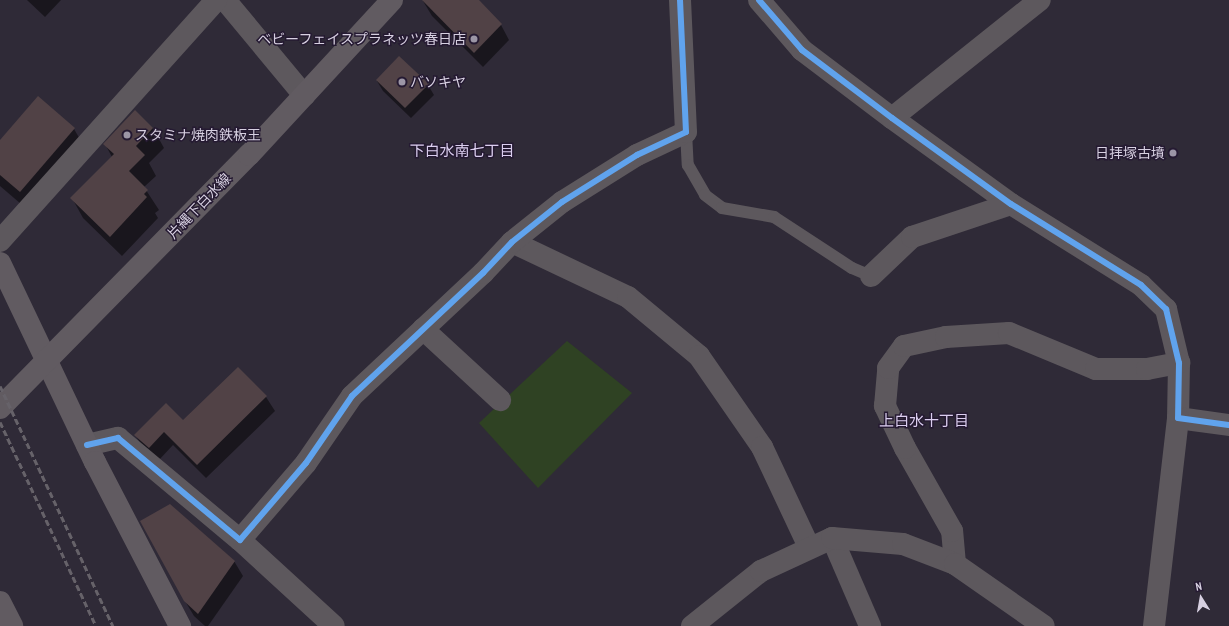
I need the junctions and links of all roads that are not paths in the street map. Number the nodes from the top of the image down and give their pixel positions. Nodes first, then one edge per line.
1 (216, 0) edge
2 (225, 0) edge
3 (392, 0) edge
4 (680, 0) edge
5 (759, 0) edge
6 (1040, 0) edge
7 (304, 95) junction
8 (892, 118) junction
9 (686, 132) junction
10 (1011, 204) junction
11 (0, 241) edge
12 (512, 242) junction
13 (0, 263) edge
14 (871, 276) joint
15 (423, 329) junction
16 (47, 361) junction
17 (1179, 363) junction
18 (500, 400) dead end
19 (0, 408) edge
20 (1178, 418) junction
21 (1229, 425) edge
22 (88, 445) junction
23 (832, 538) junction
24 (240, 540) junction
25 (809, 547) junction
26 (955, 564) junction
27 (0, 602) edge
28 (697, 624) edge
29 (12, 626) edge
30 (180, 626) edge
31 (334, 626) edge
32 (870, 626) edge
33 (1044, 626) edge
34 (1154, 626) edge

1 - 11 street
2 - 7 street
3 - 7 main road, 片縄下白水線
4 - 9 street
5 - 8 street
6 - 8 street
7 - 16 main road, 片縄下白水線
8 - 10 street
9 - 12 street
9 - 14 lane
10 - 14 street
10 - 17 street
12 - 15 street
12 - 25 street
13 - 16 main road
15 - 18 street
15 - 24 street
16 - 19 main road, 片縄下白水線
16 - 22 main road
17 - 20 street
17 - 26 street
20 - 21 street
20 - 34 street
22 - 24 street
22 - 30 main road
23 - 25 street
23 - 26 street
23 - 32 street
24 - 31 street
25 - 28 street
26 - 33 street
27 - 29 main road

